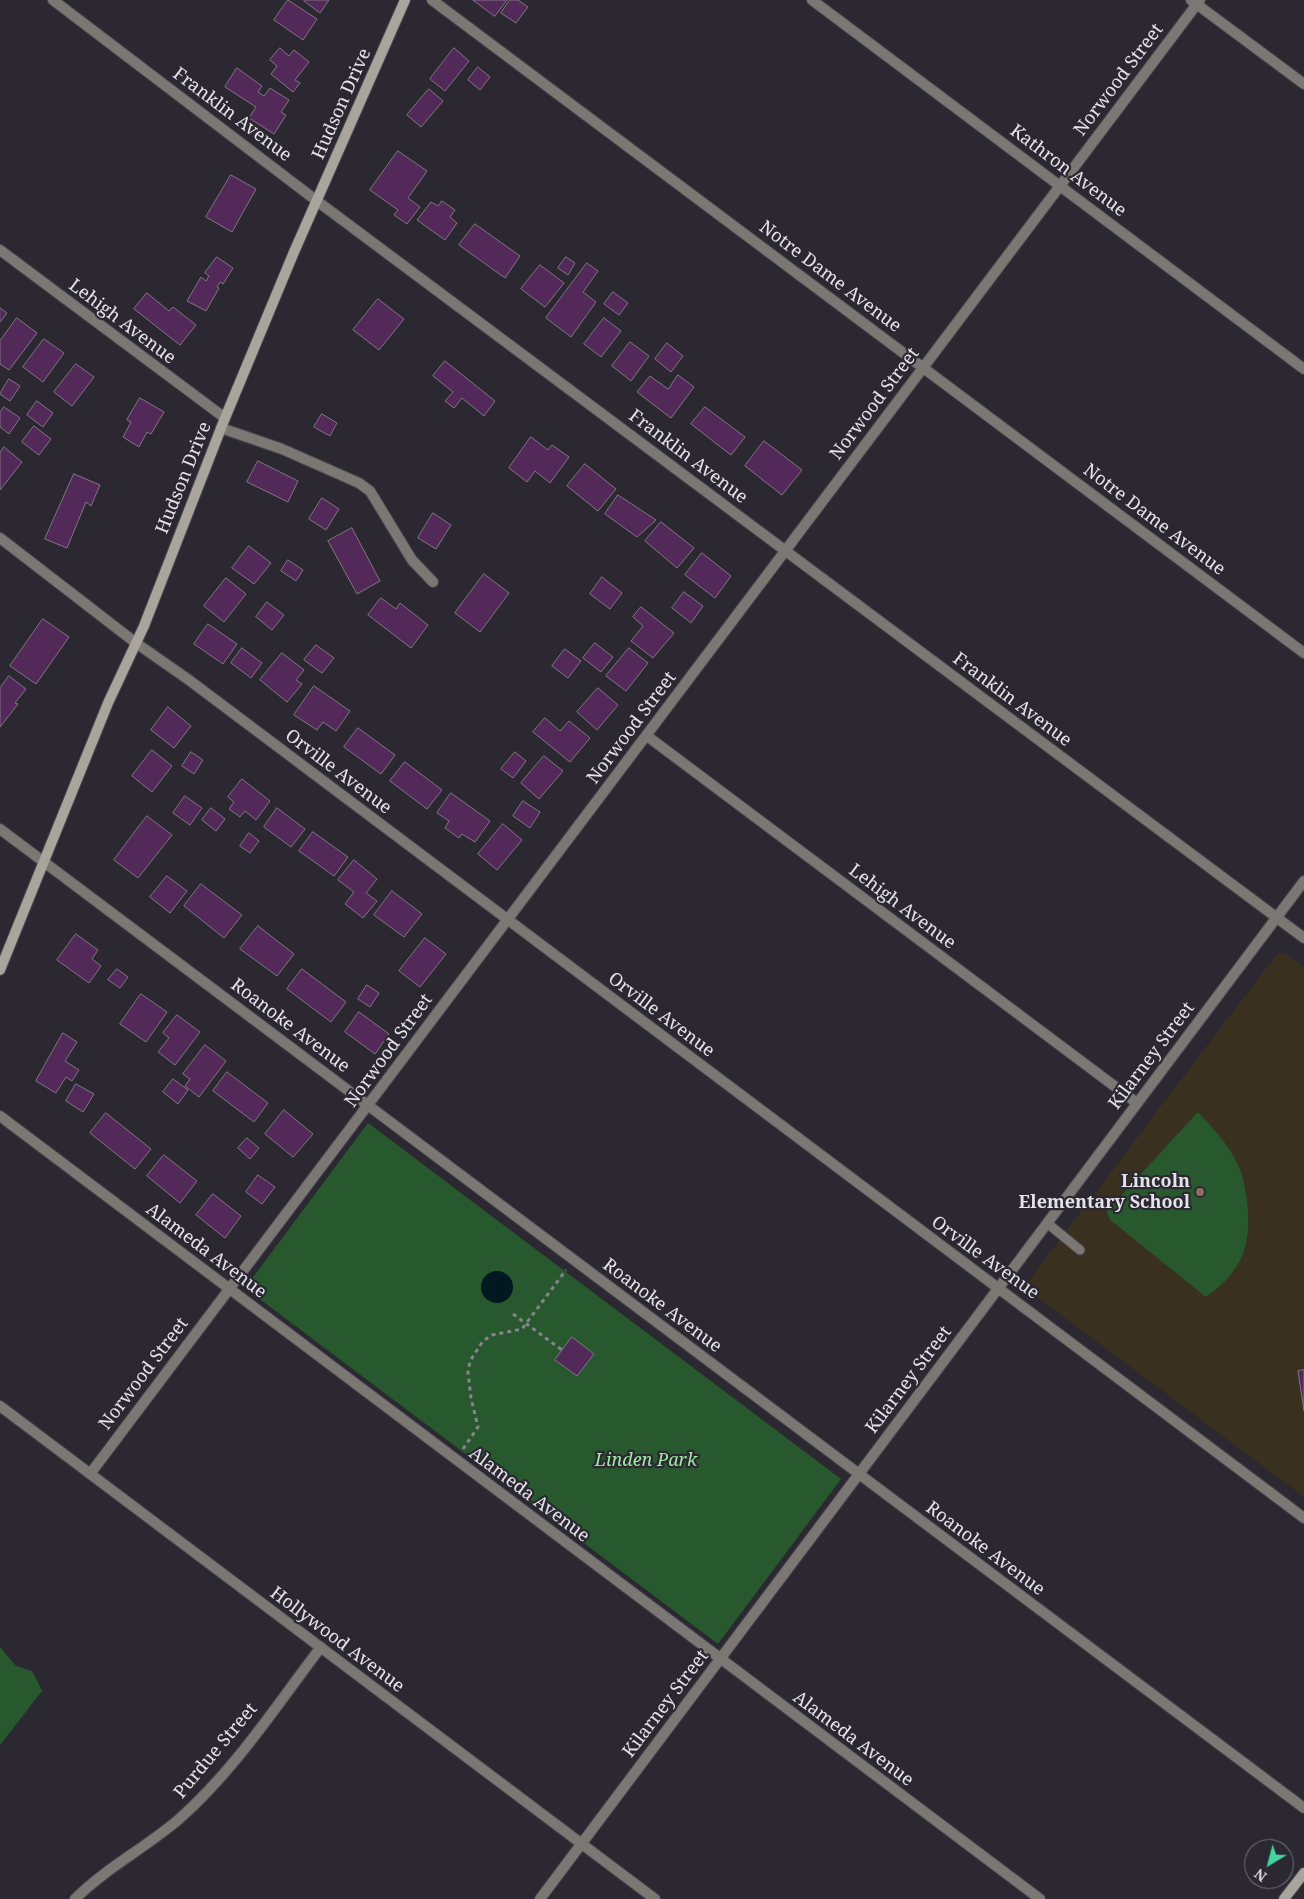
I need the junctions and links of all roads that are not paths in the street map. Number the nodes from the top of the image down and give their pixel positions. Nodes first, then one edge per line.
1 (53, 0) edge
2 (405, 0) edge
3 (432, 0) edge
4 (812, 0) edge
5 (1196, 1) edge
6 (1304, 84) edge
7 (1060, 185) junction
8 (317, 201) junction
9 (0, 250) edge
10 (923, 367) junction
11 (1304, 369) edge
12 (225, 418) junction
13 (221, 428) junction
14 (0, 538) edge
15 (785, 551) junction
16 (433, 582) dead end
17 (136, 643) junction
18 (1304, 653) edge
19 (647, 736) junction
20 (0, 829) edge
21 (44, 862) junction
22 (1304, 881) edge
23 (1277, 918) junction
24 (508, 919) junction
25 (1304, 938) edge
26 (0, 970) edge
27 (1137, 1103) junction
28 (368, 1107) junction
29 (0, 1116) edge
30 (1047, 1223) junction
31 (1080, 1250) dead end
32 (229, 1288) junction
33 (999, 1288) junction
34 (0, 1406) edge
35 (90, 1474) junction
36 (859, 1474) junction
37 (1304, 1518) edge
38 (321, 1647) junction
39 (721, 1660) junction
40 (1304, 1808) edge
41 (581, 1844) junction
42 (1304, 1873) edge
43 (76, 1899) edge
44 (540, 1899) edge
45 (655, 1899) edge
46 (1040, 1899) edge
47 (1284, 1899) edge

1 - 8 street, Franklin Avenue
2 - 8 street, Hudson Drive
3 - 10 street, Notre Dame Avenue
4 - 7 street, Kathron Avenue
5 - 6 street
5 - 7 street, Norwood Street
7 - 10 street, Norwood Street
7 - 11 street, Kathron Avenue
8 - 12 street, Hudson Drive
8 - 15 street, Franklin Avenue
9 - 12 street, Lehigh Avenue
10 - 15 street, Norwood Street
10 - 18 street, Notre Dame Avenue
12 - 13 street, Hudson Drive
13 - 16 street
13 - 17 street, Hudson Drive
14 - 17 street, Orville Avenue
15 - 19 street, Norwood Street
15 - 23 street, Franklin Avenue
17 - 21 street, Hudson Drive
17 - 24 street, Orville Avenue
19 - 24 street, Norwood Street
19 - 27 street, Lehigh Avenue
20 - 21 street, Roanoke Avenue
21 - 26 street, Hudson Drive
21 - 28 street, Roanoke Avenue
22 - 23 street, Kilarney Street
23 - 25 street, Franklin Avenue
23 - 27 street, Kilarney Street
24 - 28 street, Norwood Street
24 - 33 street, Orville Avenue
27 - 30 street, Kilarney Street
28 - 32 street, Norwood Street
28 - 36 street, Roanoke Avenue
29 - 32 street, Alameda Avenue
30 - 31 lane
30 - 33 street, Kilarney Street
32 - 35 street, Norwood Street
32 - 39 street, Alameda Avenue
33 - 36 street, Kilarney Street
33 - 37 street, Orville Avenue
34 - 35 street, Hollywood Avenue
35 - 38 street, Hollywood Avenue
36 - 39 street, Kilarney Street
36 - 40 street, Roanoke Avenue
38 - 41 street, Hollywood Avenue
38 - 43 street, Purdue Street
39 - 41 street, Kilarney Street
39 - 46 street, Alameda Avenue
41 - 44 street, Kilarney Street
41 - 45 street, Hollywood Avenue
42 - 47 street

